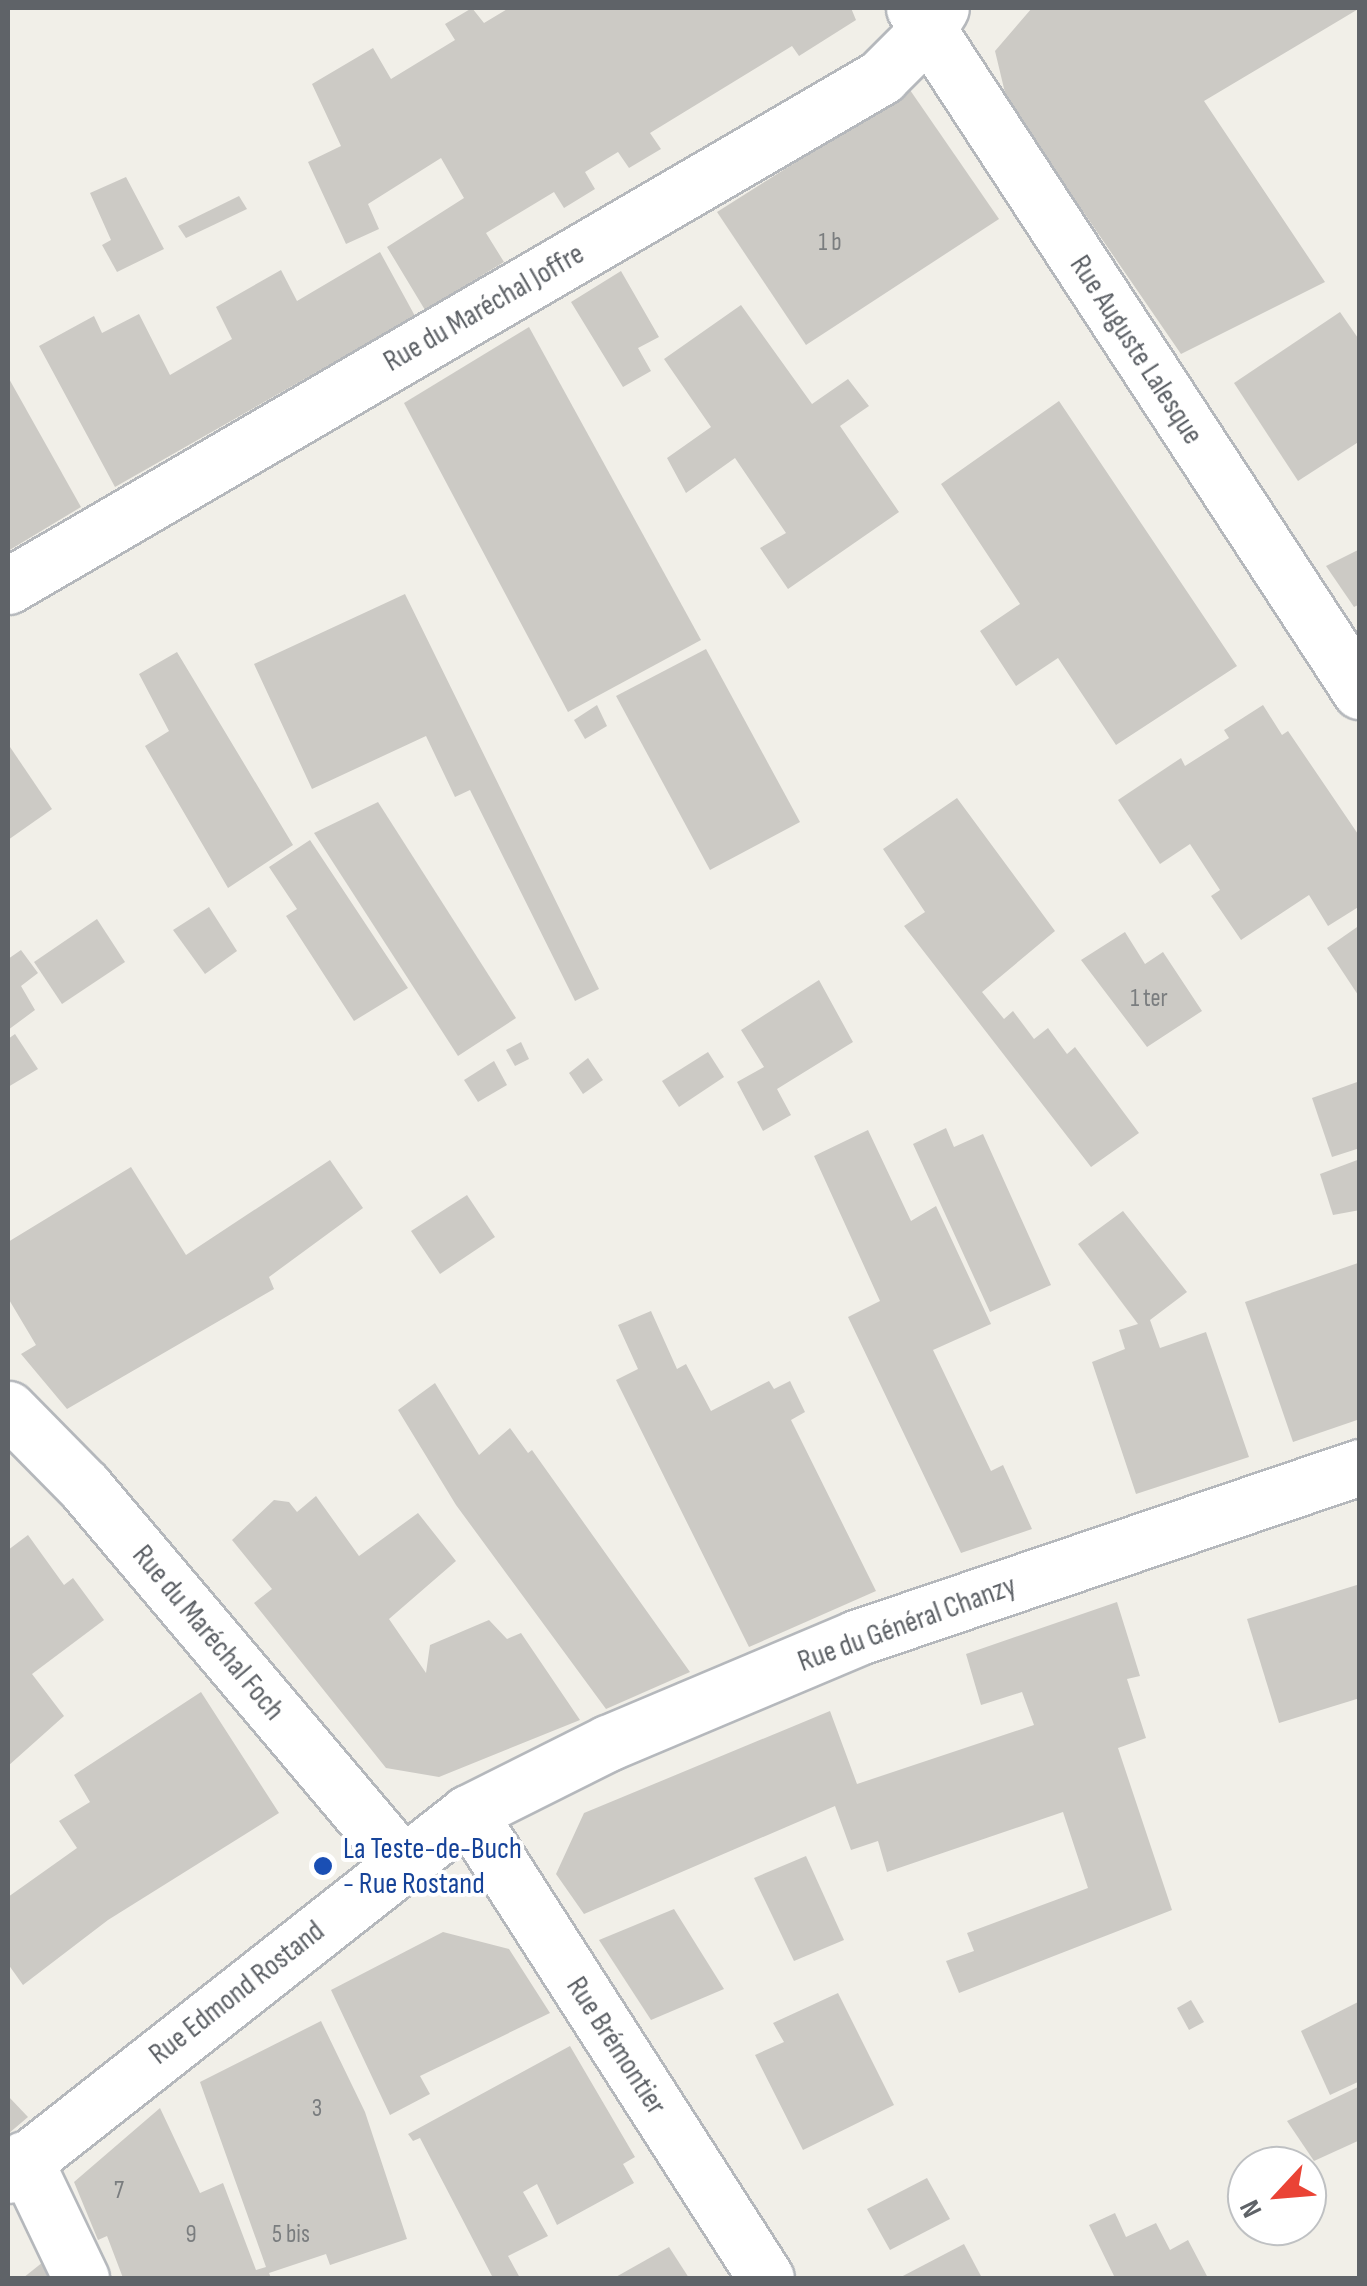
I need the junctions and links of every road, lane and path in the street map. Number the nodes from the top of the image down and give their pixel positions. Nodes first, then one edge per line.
1 (927, 16) edge
2 (8, 586) edge
3 (1360, 691) edge
4 (8, 1409) edge
5 (1360, 1468) edge
6 (468, 1813) junction
7 (402, 1862) junction
8 (16, 2167) edge
9 (81, 2278) edge
10 (766, 2278) edge

1 - 2 street, Rue du Maréchal Joffre
1 - 3 street, Rue Auguste Lalesque
4 - 7 street, Rue du Maréchal Foch
5 - 6 street, Rue du Général Chanzy
6 - 7 street, Rue Edmond Rostand
6 - 10 street, Rue Brémontier
7 - 8 street, Rue Edmond Rostand
8 - 9 street

